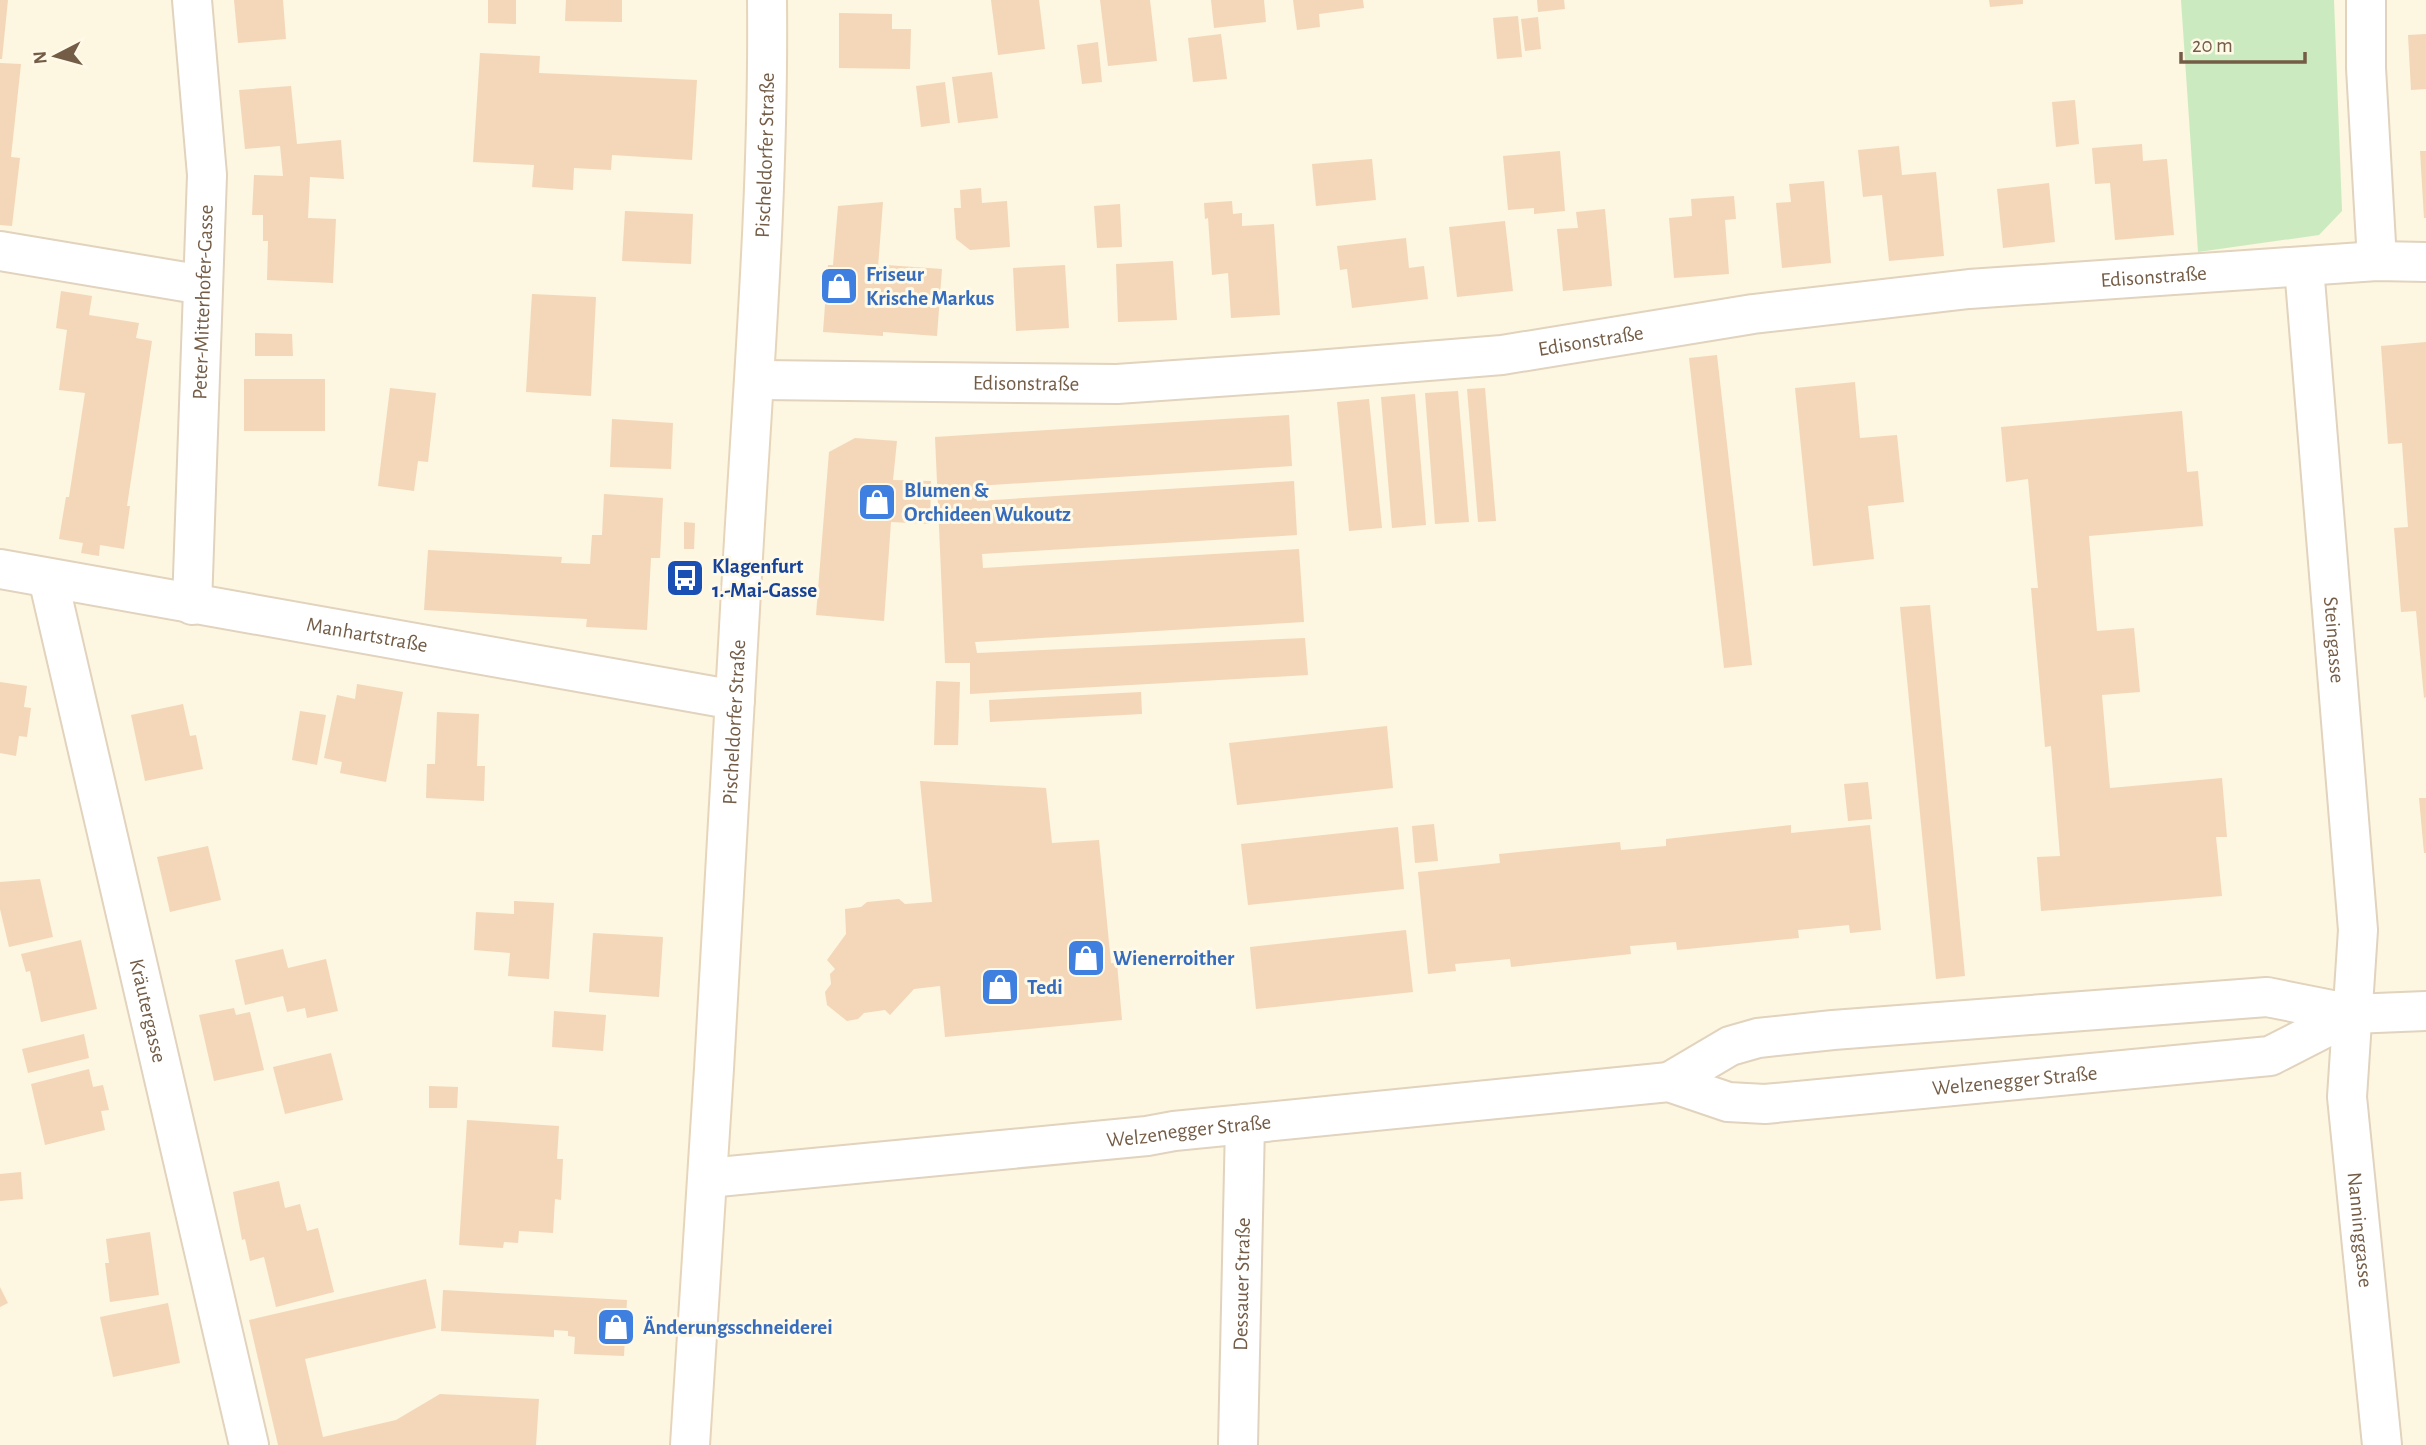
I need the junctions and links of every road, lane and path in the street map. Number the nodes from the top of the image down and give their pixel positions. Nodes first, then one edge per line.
1 (192, 0) edge
2 (767, 0) edge
3 (2366, 0) edge
4 (0, 251) edge
5 (2378, 261) junction
6 (2426, 261) edge
7 (2304, 267) junction
8 (203, 285) junction
9 (755, 380) junction
10 (0, 569) edge
11 (48, 578) junction
12 (192, 605) junction
13 (735, 701) junction
14 (2426, 1011) edge
15 (2352, 1014) junction
16 (1669, 1082) junction
17 (1245, 1124) junction
18 (708, 1178) junction
19 (249, 1445) edge
20 (690, 1445) edge
21 (1238, 1445) edge
22 (2382, 1445) edge

1 - 8 street, Peter-Mitterhofer-Gasse
2 - 9 street, Pischeldorfer Straße
3 - 5 street
4 - 8 street
5 - 6 street, Edisonstraße
5 - 7 street, Edisonstraße
7 - 9 street, Edisonstraße
7 - 15 street, Steingasse
8 - 12 street, Peter-Mitterhofer-Gasse
9 - 13 street, Pischeldorfer Straße
10 - 11 street, Manhartstraße
11 - 12 street, Manhartstraße
11 - 19 street, Kräutergasse
12 - 13 street, Manhartstraße
13 - 18 street, Pischeldorfer Straße
14 - 15 street, Welzenegger Straße
15 - 16 street, Welzenegger Straße
15 - 16 street, Welzenegger Straße
15 - 22 street, Nanninggasse
16 - 17 street, Welzenegger Straße
17 - 18 street, Welzenegger Straße
17 - 21 street, Dessauer Straße
18 - 20 street, Pischeldorfer Straße

